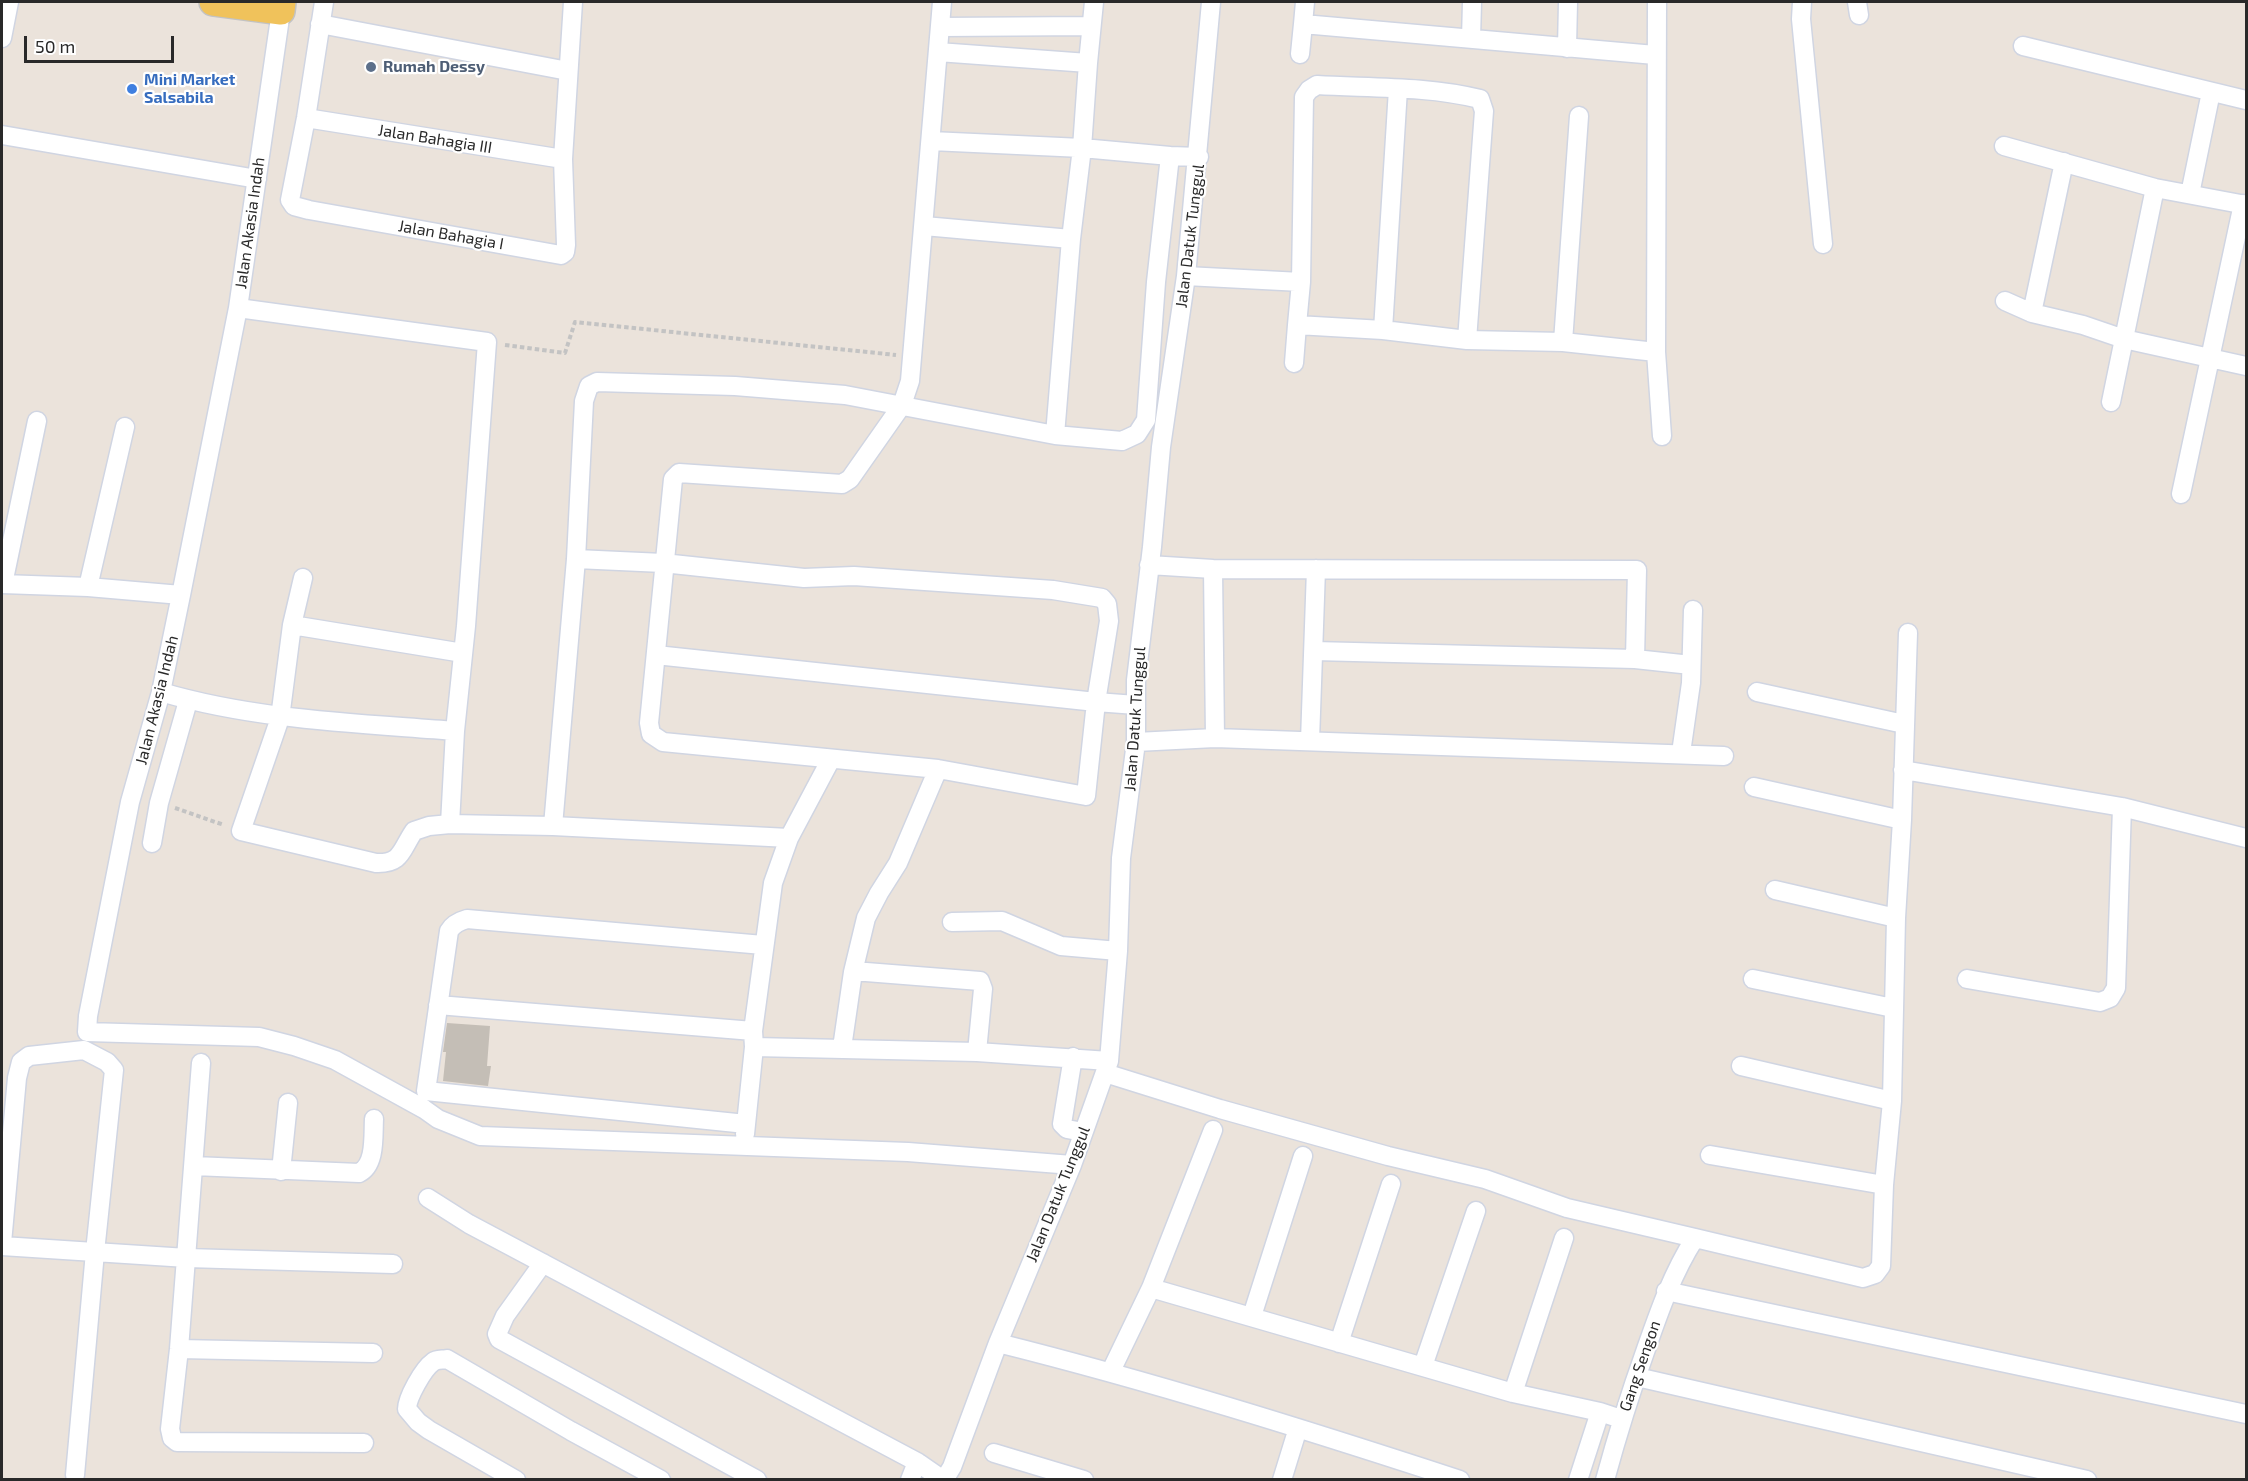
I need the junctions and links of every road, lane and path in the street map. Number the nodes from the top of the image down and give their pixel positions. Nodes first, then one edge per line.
1 (9, 2) edge
2 (213, 2) edge
3 (324, 2) edge
4 (573, 2) edge
5 (942, 2) edge
6 (1094, 2) edge
7 (1211, 2) edge
8 (1305, 2) edge
9 (1472, 2) edge
10 (1568, 2) edge
11 (1657, 2) edge
12 (1802, 2) edge
13 (282, 6) edge
14 (320, 24) junction
15 (1303, 24) junction
16 (1091, 26) junction
17 (941, 27) junction
18 (2, 38) edge
19 (1471, 39) junction
20 (2023, 46) dead end
21 (1567, 48) junction
22 (938, 52) junction
23 (1300, 54) dead end
24 (1655, 55) junction
25 (1088, 63) junction
26 (568, 71) junction
27 (1398, 89) junction
28 (2211, 92) junction
29 (2247, 100) edge
30 (1579, 116) dead end
31 (306, 118) junction
32 (2, 135) edge
33 (931, 141) junction
34 (2004, 146) dead end
35 (1082, 148) junction
36 (1170, 156) junction
37 (1199, 157) junction
38 (563, 159) junction
39 (2064, 162) junction
40 (257, 179) junction
41 (2155, 188) junction
42 (2190, 194) junction
43 (2245, 204) edge
44 (924, 226) junction
45 (1071, 239) junction
46 (1823, 244) dead end
47 (1186, 276) junction
48 (1301, 282) junction
49 (2005, 301) dead end
50 (238, 308) junction
51 (2032, 313) junction
52 (1297, 325) junction
53 (1383, 330) junction
54 (2124, 339) junction
55 (1467, 340) junction
56 (487, 342) junction
57 (1563, 342) junction
58 (1656, 352) junction
59 (912, 356) junction
60 (2210, 357) junction
61 (1294, 363) dead end
62 (2247, 366) edge
63 (2110, 402) dead end
64 (902, 405) junction
65 (37, 421) dead end
66 (125, 427) dead end
67 (1055, 435) junction
68 (1662, 436) dead end
69 (2181, 494) dead end
70 (576, 559) junction
71 (663, 563) junction
72 (1149, 565) junction
73 (1213, 569) junction
74 (1316, 569) junction
75 (303, 578) dead end
76 (2, 584) edge
77 (88, 587) junction
78 (181, 595) junction
79 (1693, 610) dead end
80 (292, 625) junction
81 (1908, 633) dead end
82 (1314, 651) junction
83 (463, 653) junction
84 (656, 655) junction
85 (1635, 659) junction
86 (1691, 665) junction
87 (161, 692) junction
88 (1757, 692) dead end
89 (188, 700) junction
90 (1096, 702) junction
91 (1136, 705) junction
92 (280, 718) junction
93 (1904, 724) junction
94 (455, 730) junction
95 (1215, 738) junction
96 (1310, 741) junction
97 (1136, 742) junction
98 (1681, 753) junction
99 (1724, 756) dead end
100 (831, 759) junction
101 (938, 769) junction
102 (1903, 770) junction
103 (1754, 787) dead end
104 (159, 802) junction
105 (2122, 807) junction
106 (1902, 820) junction
107 (450, 824) junction
108 (553, 826) junction
109 (241, 831) junction
110 (789, 838) junction
111 (2247, 838) edge
112 (152, 843) dead end
113 (1774, 890) dead end
114 (1896, 918) junction
115 (952, 922) dead end
116 (763, 945) junction
117 (1118, 951) junction
118 (853, 972) junction
119 (1753, 979) dead end
120 (1967, 979) dead end
121 (438, 1005) junction
122 (1893, 1008) junction
123 (87, 1032) junction
124 (754, 1039) junction
125 (842, 1048) junction
126 (84, 1050) junction
127 (976, 1052) junction
128 (1073, 1057) junction
129 (201, 1063) dead end
130 (1741, 1066) dead end
131 (1107, 1067) junction
132 (1892, 1101) junction
133 (288, 1103) dead end
134 (374, 1119) dead end
135 (746, 1124) junction
136 (1213, 1130) dead end
137 (1083, 1132) junction
138 (743, 1147) junction
139 (1710, 1155) dead end
140 (1303, 1156) dead end
141 (1072, 1165) junction
142 (194, 1166) junction
143 (281, 1171) junction
144 (1391, 1184) dead end
145 (1884, 1185) junction
146 (428, 1198) dead end
147 (1476, 1210) dead end
148 (1564, 1238) dead end
149 (1695, 1238) junction
150 (2, 1245) edge
151 (95, 1252) junction
152 (187, 1258) junction
153 (543, 1263) junction
154 (393, 1264) dead end
155 (1151, 1288) junction
156 (1666, 1291) junction
157 (1252, 1316) junction
158 (998, 1343) junction
159 (1339, 1343) junction
160 (179, 1349) junction
161 (373, 1353) dead end
162 (1423, 1366) junction
163 (1111, 1371) junction
164 (1636, 1377) junction
165 (1513, 1393) junction
166 (1600, 1412) junction
167 (2247, 1414) edge
168 (1621, 1419) junction
169 (1298, 1428) junction
170 (364, 1443) dead end
171 (994, 1453) dead end
172 (917, 1462) junction
173 (75, 1475) dead end
174 (516, 1479) edge
175 (661, 1479) edge
176 (757, 1479) edge
177 (910, 1479) edge
178 (944, 1479) edge
179 (1084, 1479) edge
180 (1282, 1479) edge
181 (1460, 1479) edge
182 (1578, 1479) edge
183 (1605, 1479) edge
184 (2087, 1479) edge

1 - 18 street
2 - 13 main road
3 - 14 street, Jalan Bahagia I
4 - 26 street, Jalan Bahagia I
5 - 17 street
6 - 16 street
7 - 37 street, Jalan Datuk Tunggul
8 - 15 street
9 - 19 street
10 - 21 street
11 - 24 street
12 - 46 street
13 - 40 street, Jalan Akasia Indah
14 - 26 street
14 - 31 street, Jalan Bahagia I
15 - 19 street
15 - 23 street
16 - 17 street
16 - 25 street
17 - 22 street
19 - 21 street
20 - 28 street
21 - 24 street
22 - 25 street
22 - 33 street
24 - 58 street
25 - 35 street
26 - 38 street, Jalan Bahagia I
27 - 48 street
27 - 53 street
27 - 55 street
28 - 29 street
28 - 42 street
30 - 57 street
31 - 38 street, Jalan Bahagia III
31 - 38 street, Jalan Bahagia I
32 - 40 street
33 - 35 street
33 - 44 street
34 - 39 street
35 - 36 street
35 - 45 street
36 - 37 street
36 - 67 street
37 - 47 street, Jalan Datuk Tunggul
39 - 41 street
39 - 51 street
40 - 50 street, Jalan Akasia Indah
41 - 42 street
41 - 54 street
42 - 43 street
43 - 60 street
44 - 45 street
44 - 59 street
45 - 67 street
47 - 48 street
47 - 72 street, Jalan Datuk Tunggul
48 - 52 street
49 - 51 street
50 - 56 street
50 - 78 street, Jalan Akasia Indah
51 - 54 street
52 - 53 street
52 - 61 street
53 - 55 street
54 - 60 street
54 - 63 street
55 - 57 street
56 - 59 path
56 - 83 street
57 - 58 street
58 - 68 street
59 - 64 street
60 - 62 street
60 - 69 street
64 - 67 street
64 - 70 street
64 - 71 street
65 - 76 street
66 - 77 street
70 - 71 street
70 - 108 street
71 - 84 street
71 - 90 street
72 - 73 street
72 - 91 street, Jalan Datuk Tunggul
73 - 74 street
73 - 95 street
74 - 82 street
74 - 85 street
75 - 80 street
76 - 77 street
77 - 78 street
78 - 87 street, Jalan Akasia Indah
79 - 86 street
80 - 83 street
80 - 92 street
81 - 93 street
82 - 85 street
82 - 96 street
83 - 94 street
84 - 90 street
84 - 100 street
85 - 86 street
86 - 98 street
87 - 89 street
87 - 123 street, Jalan Akasia Indah
88 - 93 street
89 - 92 street
89 - 104 street
90 - 91 street
90 - 101 street
91 - 97 street, Jalan Datuk Tunggul
92 - 94 street
92 - 109 street
93 - 102 street
94 - 107 street
95 - 96 street
95 - 97 street
96 - 98 street
97 - 117 street, Jalan Datuk Tunggul
98 - 99 street
100 - 101 street
100 - 110 street
101 - 118 street
102 - 105 street
102 - 106 street
103 - 106 street
104 - 109 path
104 - 112 street
105 - 111 street
105 - 120 street
106 - 114 street
107 - 108 street
107 - 109 street
108 - 110 street
110 - 116 street
113 - 114 street
114 - 122 street
115 - 117 street
116 - 121 street
116 - 124 street
117 - 131 street, Jalan Datuk Tunggul
118 - 125 street
118 - 127 street
119 - 122 street
121 - 124 street
121 - 135 street
122 - 132 street
123 - 126 street, Jalan Akasia Indah
123 - 138 street
124 - 125 street
124 - 135 street
125 - 127 street
126 - 150 street
126 - 151 street
127 - 128 street
128 - 131 street
128 - 137 street
129 - 142 street
130 - 132 street
131 - 137 street, Jalan Datuk Tunggul
131 - 149 street
132 - 145 street
133 - 143 street
134 - 143 street
135 - 138 street
136 - 155 street
137 - 141 street, Jalan Datuk Tunggul
138 - 141 street
139 - 145 street
140 - 157 street
141 - 158 street, Jalan Datuk Tunggul
142 - 143 street
142 - 152 street
144 - 159 street
145 - 149 street
146 - 153 street
147 - 162 street
148 - 165 street
149 - 156 street, Gang Sengon
150 - 151 street
151 - 152 street
151 - 173 street
152 - 154 street
152 - 160 street
153 - 172 street
153 - 176 street
155 - 157 street
155 - 163 street
156 - 164 street, Gang Sengon
156 - 167 street
157 - 159 street
158 - 163 street
158 - 178 street, Jalan Datuk Tunggul
159 - 162 street
160 - 161 street
160 - 170 street
162 - 165 street
163 - 169 street
164 - 168 street, Gang Sengon
164 - 184 street
165 - 166 street
166 - 168 street
166 - 182 street
168 - 183 street, Gang Sengon
169 - 180 street
169 - 181 street
171 - 179 street
172 - 177 street
172 - 178 street
174 - 175 street

